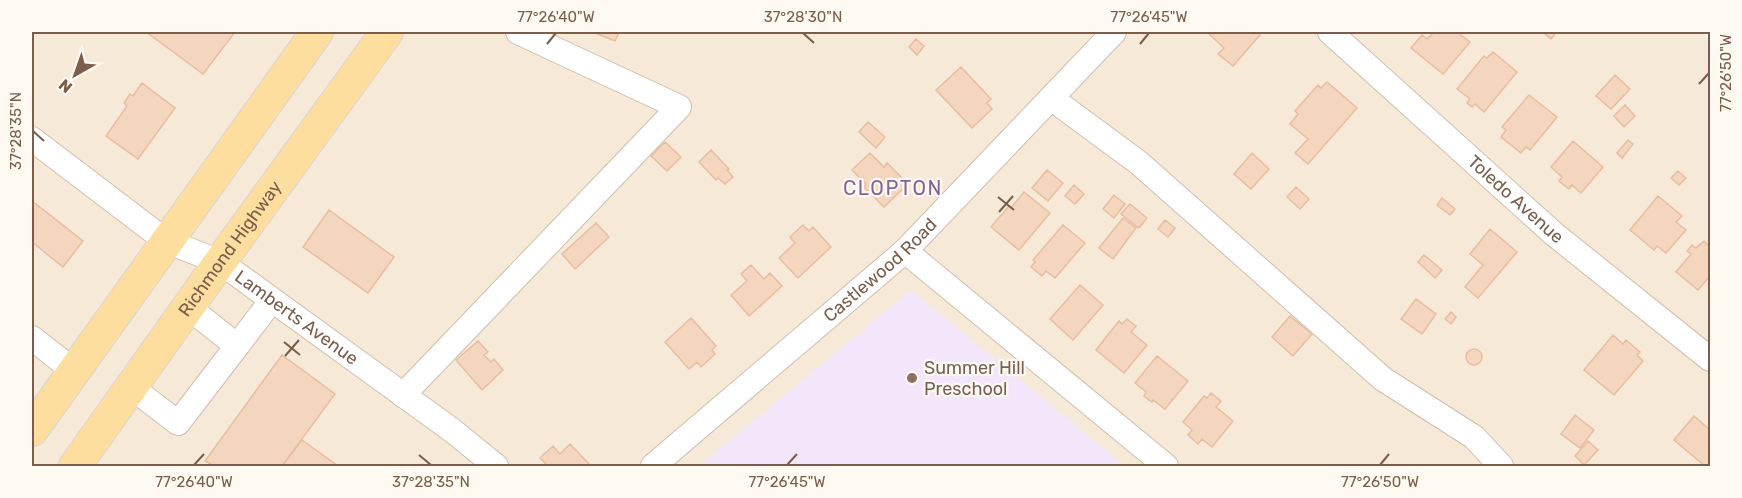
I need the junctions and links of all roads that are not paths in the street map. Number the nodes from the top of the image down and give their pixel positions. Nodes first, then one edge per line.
1 (317, 32) edge
2 (387, 32) edge
3 (518, 32) edge
4 (1114, 32) edge
5 (1330, 32) edge
6 (1051, 98) junction
7 (32, 139) edge
8 (166, 241) junction
9 (905, 251) junction
10 (220, 262) junction
11 (272, 300) junction
12 (188, 307) junction
13 (32, 338) edge
14 (237, 346) junction
15 (1710, 359) edge
16 (74, 371) junction
17 (131, 387) junction
18 (403, 395) junction
19 (32, 430) edge
20 (75, 466) edge
21 (495, 466) edge
22 (653, 466) edge
23 (1167, 466) edge
24 (1501, 466) edge

1 - 8 main road
2 - 10 main road, Richmond Highway
3 - 18 street
4 - 6 street, Castlewood Road
5 - 15 street, Toledo Avenue
6 - 9 street, Castlewood Road
6 - 24 street
7 - 8 street, Lamberts Avenue
8 - 10 street, Lamberts Avenue
8 - 16 main road
9 - 22 street, Castlewood Road
9 - 23 street
10 - 11 street, Lamberts Avenue
10 - 12 main road, Richmond Highway
11 - 14 street
11 - 18 street, Lamberts Avenue
12 - 14 street
12 - 17 main road, Richmond Highway
13 - 16 street
14 - 17 street
16 - 19 main road
17 - 20 main road, Richmond Highway
18 - 21 street, Lamberts Avenue

